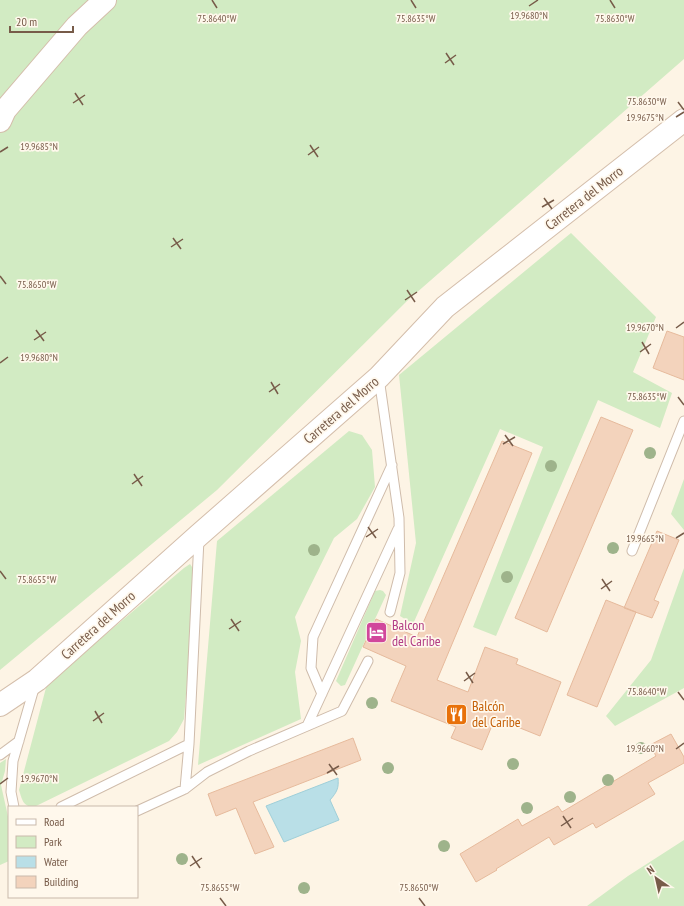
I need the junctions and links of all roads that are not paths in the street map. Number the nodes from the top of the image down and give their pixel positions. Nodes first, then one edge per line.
1 (106, 0) edge
2 (684, 120) edge
3 (0, 121) edge
4 (379, 377) junction
5 (684, 421) edge
6 (392, 465) junction
7 (399, 526) junction
8 (199, 535) junction
9 (632, 551) dead end
10 (390, 612) dead end
11 (368, 661) dead end
12 (36, 680) junction
13 (322, 694) junction
14 (0, 704) edge
15 (307, 726) junction
16 (19, 741) junction
17 (189, 744) junction
18 (0, 755) edge
19 (185, 789) junction
20 (14, 806) edge
21 (63, 806) edge
22 (138, 811) edge

1 - 3 main road
2 - 4 main road, Carretera del Morro
4 - 6 lane
4 - 8 main road, Carretera del Morro
5 - 9 lane
6 - 7 lane
6 - 13 lane
7 - 10 lane
7 - 13 lane
8 - 12 main road, Carretera del Morro
8 - 17 lane
11 - 15 lane
12 - 14 main road, Carretera del Morro
12 - 16 lane
13 - 15 lane
15 - 19 lane
16 - 18 lane
16 - 20 lane
17 - 19 lane
17 - 21 lane
19 - 22 lane

